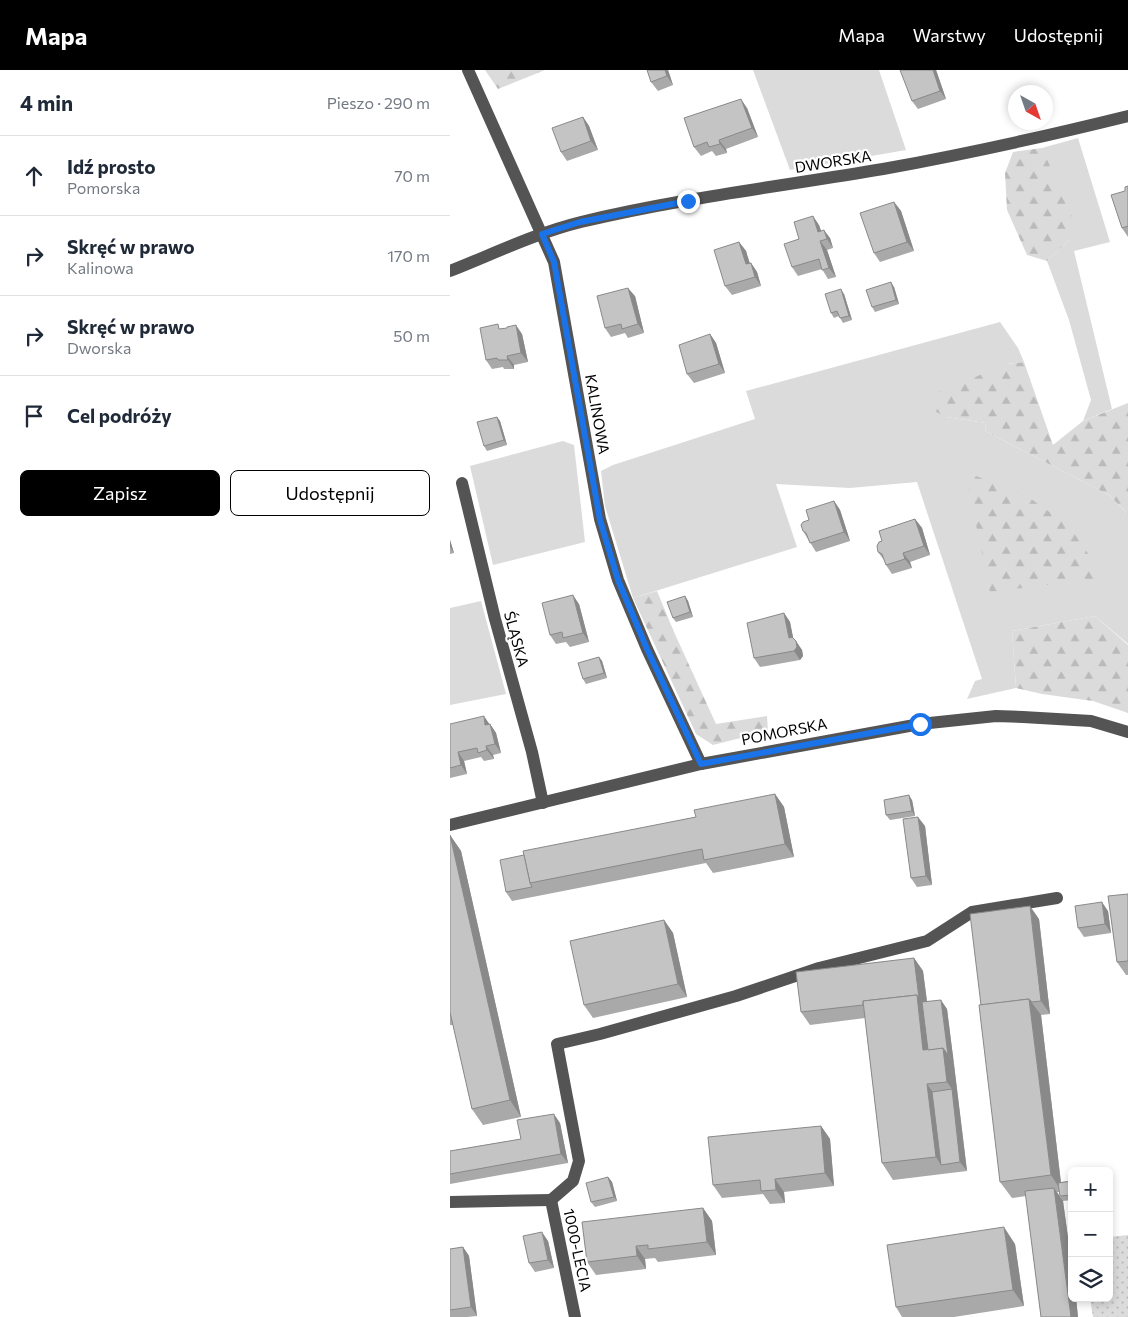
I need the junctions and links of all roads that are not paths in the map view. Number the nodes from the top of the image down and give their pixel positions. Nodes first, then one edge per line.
1 (468, 70) edge
2 (1128, 116) edge
3 (542, 234) junction
4 (450, 271) edge
5 (462, 482) dead end
6 (1128, 732) edge
7 (701, 764) junction
8 (543, 803) junction
9 (450, 824) edge
10 (1057, 898) dead end
11 (551, 1200) junction
12 (450, 1202) edge
13 (575, 1317) edge

1 - 3 street, KALINOWA
2 - 3 street, DWORSKA
3 - 4 street, DWORSKA
3 - 7 street, KALINOWA
5 - 8 street, ŚLĄSKA
6 - 7 street, POMORSKA
7 - 8 street, POMORSKA
8 - 9 street, POMORSKA
10 - 11 street
11 - 12 street, 1000-LECIA
11 - 13 street, 1000-LECIA

